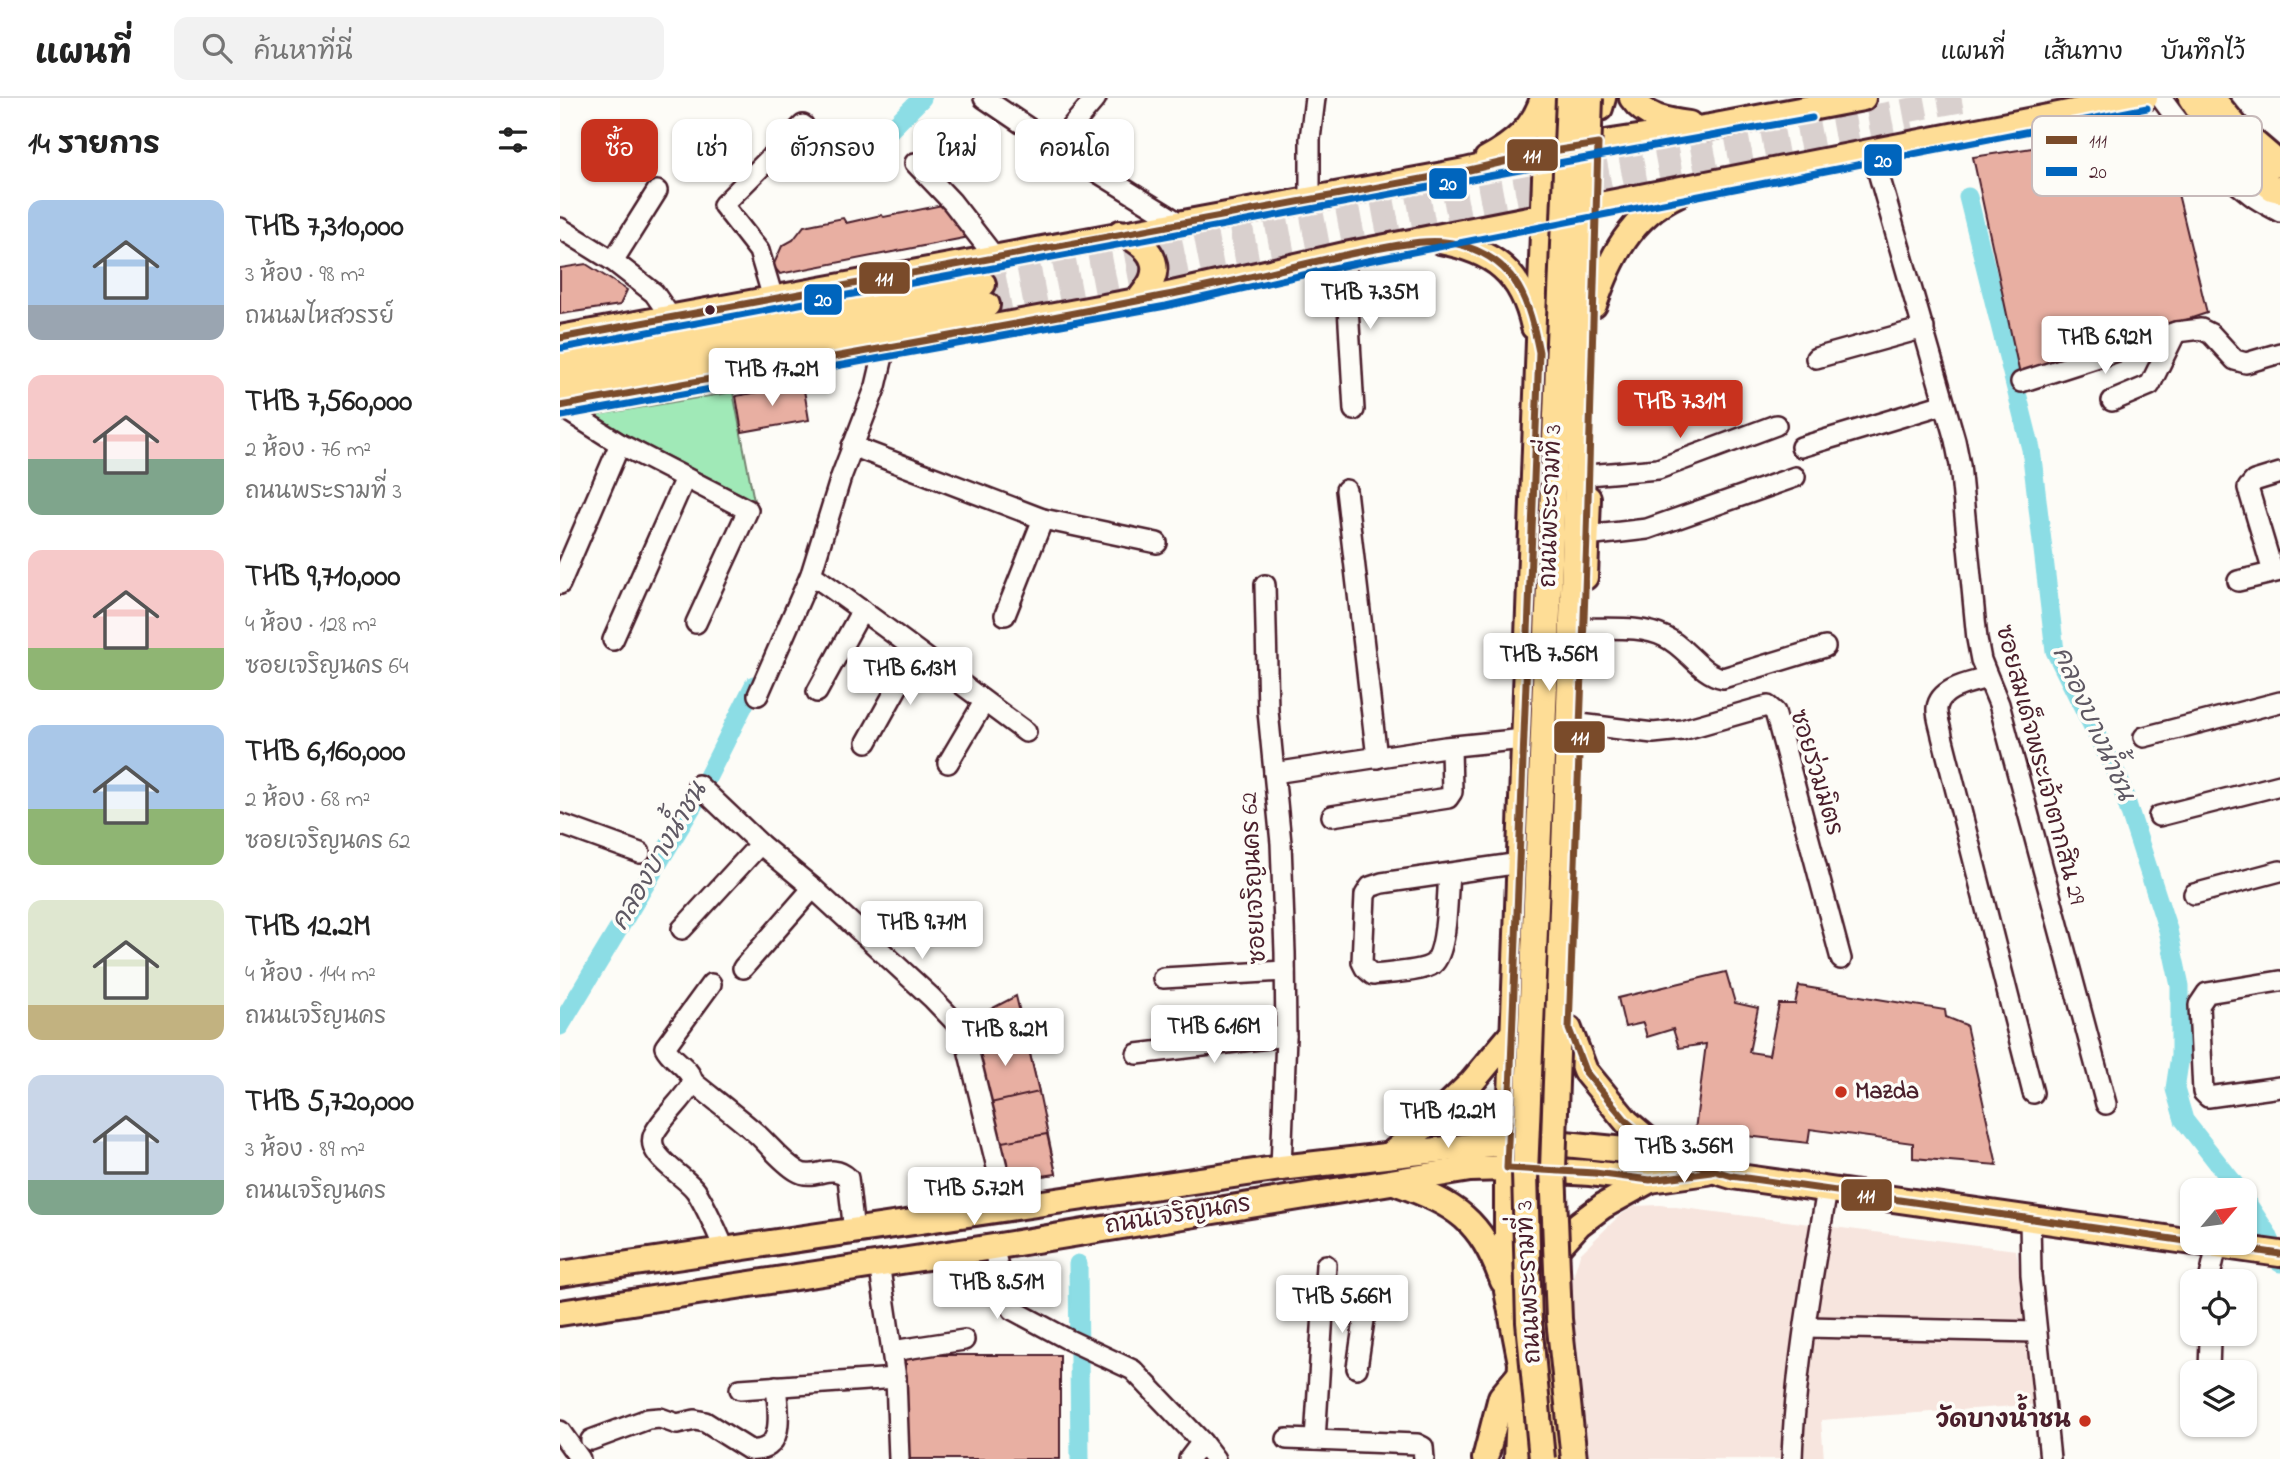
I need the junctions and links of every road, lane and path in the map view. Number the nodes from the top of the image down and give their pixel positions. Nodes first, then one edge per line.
1 (985, 98) edge
2 (1096, 98) edge
3 (1315, 98) edge
4 (1545, 98) edge
5 (1561, 98) edge
6 (1569, 98) edge
7 (1632, 98) edge
8 (1863, 98) edge
9 (2145, 98) edge
10 (2161, 98) edge
11 (2191, 98) edge
12 (2212, 98) edge
13 (1599, 101) edge
14 (1786, 105) edge
15 (2052, 116) edge
16 (2174, 116) edge
17 (2203, 116) edge
18 (2227, 116) edge
19 (1016, 119) edge
20 (1078, 119) edge
21 (2032, 120) edge
22 (1568, 125) junction
23 (1710, 127) junction
24 (1598, 144) junction
25 (2262, 150) edge
26 (1872, 151) junction
27 (1546, 152) junction
28 (766, 162) edge
29 (2280, 165) edge
30 (1465, 171) junction
31 (2262, 179) edge
32 (933, 182) edge
33 (1113, 182) edge
34 (1695, 186) junction
35 (2280, 190) edge
36 (657, 191) dead end
37 (2252, 196) edge
38 (1310, 199) junction
39 (1598, 206) junction
40 (2280, 212) edge
41 (1543, 217) junction
42 (1178, 222) junction
43 (560, 229) edge
44 (1120, 233) junction
45 (1429, 240) junction
46 (1345, 255) junction
47 (994, 256) junction
48 (614, 261) junction
49 (773, 298) junction
50 (1139, 300) junction
51 (1594, 305) junction
52 (670, 316) junction
53 (1924, 328) junction
54 (2176, 332) junction
55 (560, 338) edge
56 (886, 348) junction
57 (1539, 352) junction
58 (2280, 353) edge
59 (1816, 358) dead end
60 (560, 363) edge
61 (2021, 382) dead end
62 (562, 398) edge
63 (2112, 401) dead end
64 (1944, 404) junction
65 (1354, 410) dead end
66 (1776, 425) dead end
67 (620, 444) junction
68 (852, 446) junction
69 (1801, 447) dead end
70 (2280, 472) edge
71 (1588, 475) junction
72 (1795, 477) dead end
73 (685, 478) junction
74 (1346, 490) dead end
75 (1043, 519) junction
76 (1587, 536) junction
77 (1157, 543) dead end
78 (2277, 572) edge
79 (811, 574) junction
80 (2238, 581) dead end
81 (560, 584) edge
82 (1265, 585) dead end
83 (862, 610) junction
84 (1005, 615) dead end
85 (696, 623) dead end
86 (1583, 628) junction
87 (613, 640) dead end
88 (1825, 647) dead end
89 (917, 652) junction
90 (1987, 678) junction
91 (817, 692) dead end
92 (758, 695) dead end
93 (984, 702) junction
94 (2280, 702) edge
95 (1580, 724) junction
96 (1026, 732) dead end
97 (2144, 737) dead end
98 (1524, 739) junction
99 (867, 742) dead end
100 (1451, 747) junction
101 (1377, 758) junction
102 (948, 763) dead end
103 (1274, 773) junction
104 (2280, 785) edge
105 (703, 788) dead end
106 (1332, 816) dead end
107 (2159, 816) dead end
108 (560, 824) edge
109 (760, 844) junction
110 (640, 853) dead end
111 (1520, 863) junction
112 (2280, 871) edge
113 (1449, 873) junction
114 (813, 888) junction
115 (2194, 894) dead end
116 (682, 929) dead end
117 (1841, 960) dead end
118 (743, 968) dead end
119 (1285, 971) junction
120 (1163, 978) dead end
121 (2280, 981) edge
122 (711, 984) dead end
123 (1569, 1029) junction
124 (1513, 1033) junction
125 (1286, 1036) junction
126 (1137, 1054) dead end
127 (693, 1082) junction
128 (2280, 1087) edge
129 (2033, 1093) dead end
130 (2106, 1104) dead end
131 (1507, 1142) junction
132 (1565, 1144) junction
133 (1390, 1155) junction
134 (1667, 1156) junction
135 (1281, 1168) junction
136 (1507, 1168) junction
137 (1561, 1171) junction
138 (1714, 1171) junction
139 (1650, 1180) junction
140 (1394, 1182) junction
141 (1827, 1190) junction
142 (1007, 1208) junction
143 (2030, 1219) junction
144 (855, 1232) junction
145 (2180, 1240) edge
146 (993, 1247) junction
147 (725, 1250) junction
148 (2258, 1251) edge
149 (1552, 1254) junction
150 (2280, 1254) edge
151 (879, 1263) junction
152 (1326, 1265) dead end
153 (560, 1274) edge
154 (1507, 1291) junction
155 (1323, 1305) junction
156 (1541, 1305) junction
157 (560, 1313) edge
158 (1805, 1327) junction
159 (2036, 1332) junction
160 (964, 1340) dead end
161 (892, 1351) junction
162 (1357, 1368) dead end
163 (1521, 1368) junction
164 (895, 1378) junction
165 (776, 1386) junction
166 (740, 1389) dead end
167 (560, 1431) edge
168 (1287, 1439) dead end
169 (591, 1440) dead end
170 (1315, 1440) junction
171 (1202, 1442) junction
172 (580, 1459) edge
173 (899, 1459) edge
174 (1189, 1459) edge
175 (1215, 1459) edge
176 (1424, 1459) edge
177 (1485, 1459) edge
178 (1517, 1459) edge
179 (1542, 1459) edge
180 (1560, 1459) edge
181 (1574, 1459) edge
182 (1792, 1459) edge
183 (2050, 1459) edge

1 - 19 street
2 - 20 street
3 - 38 street
4 - 27 main road
4 - 30 main road
5 - 22 main road, bridge
6 - 22 main road, ถนนพระรามที่ 3, bridge
7 - 23 main road
8 - 14 main road
9 - 15 main road
10 - 16 street
11 - 17 main road
12 - 18 main road
13 - 24 main road
13 - 181 main road, ถนนพระรามที่ 3, bridge
14 - 23 main road
21 - 26 main road
22 - 179 main road, ถนนพระรามที่ 3, bridge
23 - 24 main road
24 - 27 main road
24 - 39 main road
25 - 29 main road
26 - 34 main road
26 - 53 street, ซอยสมเด็จพระเจ้าตากสิน 29
27 - 30 main road
27 - 41 main road
28 - 49 street
30 - 38 main road
31 - 35 main road
32 - 47 street
33 - 42 street
34 - 39 main road
34 - 51 main road
36 - 48 street
37 - 40 street
38 - 42 main road
39 - 41 main road
39 - 51 main road
41 - 45 main road
41 - 57 main road
42 - 44 main road
43 - 48 street
44 - 47 main road
44 - 50 main road
45 - 46 main road
45 - 57 main road
46 - 50 main road
46 - 65 street
47 - 49 main road
48 - 52 street
49 - 52 main road
50 - 56 main road
51 - 71 main road
52 - 55 main road
53 - 59 street
53 - 64 street, ซอยสมเด็จพระเจ้าตากสิน 29
54 - 58 street
54 - 61 street
54 - 63 street
56 - 62 main road
56 - 68 street
57 - 98 main road
60 - 62 main road
62 - 67 street
64 - 69 street
64 - 90 street, ซอยสมเด็จพระเจ้าตากสิน 29
66 - 71 street
67 - 73 street
67 - 81 street
68 - 75 street
68 - 79 street
70 - 78 street
71 - 76 main road
72 - 76 street
73 - 85 street
73 - 87 street
74 - 101 street
75 - 77 street
75 - 84 street
76 - 86 main road
78 - 80 street
79 - 83 street
79 - 92 street
82 - 103 street, ซอยเจริญนคร 62
83 - 89 street
83 - 91 street
86 - 88 street
86 - 95 main road
89 - 93 street
89 - 99 street
90 - 129 street
90 - 130 street, ซอยสมเด็จพระเจ้าตากสิน 29
93 - 96 street
93 - 102 street
94 - 97 street
95 - 117 street, ซอยร่วมมิตร
95 - 123 main road
98 - 100 street
98 - 111 main road
100 - 101 street
100 - 106 street
101 - 103 street
103 - 119 street, ซอยเจริญนคร 62
104 - 107 street
105 - 109 street
108 - 110 street
109 - 114 street
109 - 116 street
111 - 113 street
111 - 124 main road
112 - 115 street
113 - 113 street
114 - 118 street
114 - 142 street
119 - 120 street
119 - 125 street, ซอยเจริญนคร 62
121 - 128 street
122 - 127 street
123 - 132 main road
123 - 134 main road
124 - 131 main road
124 - 133 main road
125 - 126 street
125 - 135 street, ซอยเจริญนคร 62
127 - 144 street
127 - 147 street
131 - 132 main road, ถนนเจริญนคร
131 - 133 main road, ถนนเจริญนคร
131 - 136 main road
132 - 134 main road, ถนนเจริญนคร
132 - 137 main road
133 - 135 main road, ถนนเจริญนคร
134 - 138 main road, ถนนเจริญนคร
135 - 142 main road, ถนนเจริญนคร
136 - 137 main road, ถนนเจริญนคร
136 - 140 main road, ถนนเจริญนคร
136 - 154 main road
137 - 139 main road, ถนนเจริญนคร
137 - 149 main road
138 - 139 main road, ถนนเจริญนคร
138 - 141 main road, ถนนเจริญนคร
139 - 149 main road
140 - 146 main road, ถนนเจริญนคร
140 - 154 main road
141 - 143 main road, ถนนเจริญนคร
141 - 158 street
142 - 144 main road, ถนนเจริญนคร
143 - 145 main road, ถนนเจริญนคร
143 - 159 street
144 - 147 main road, ถนนเจริญนคร
146 - 151 main road, ถนนเจริญนคร
146 - 171 street
147 - 153 main road, ถนนเจริญนคร
148 - 150 main road, ถนนเจริญนคร
149 - 156 main road
151 - 157 main road, ถนนเจริญนคร
151 - 161 street
152 - 155 street
154 - 163 main road
155 - 162 street
155 - 170 street
156 - 163 main road
156 - 180 main road
158 - 159 street
158 - 182 street
159 - 183 street
160 - 161 street
161 - 164 street
163 - 177 main road
163 - 178 main road
164 - 165 street
164 - 173 street
165 - 166 street
165 - 169 street
167 - 172 street
168 - 170 street
170 - 176 street
171 - 174 street
171 - 175 street

